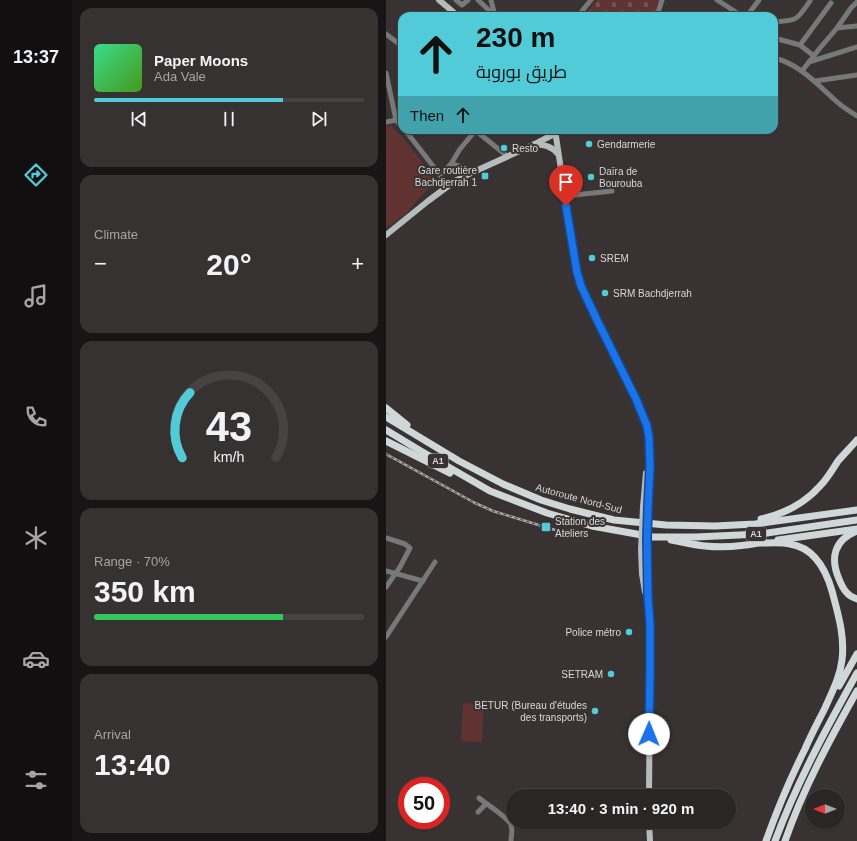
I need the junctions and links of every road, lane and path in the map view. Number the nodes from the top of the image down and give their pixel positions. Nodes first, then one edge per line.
1 (439, 0) edge
2 (456, 0) edge
3 (468, 0) edge
4 (480, 0) edge
5 (491, 0) edge
6 (592, 0) edge
7 (662, 0) edge
8 (717, 0) edge
9 (759, 0) edge
10 (810, 0) edge
11 (857, 2) edge
12 (831, 3) dead end
13 (851, 8) junction
14 (857, 8) edge
15 (453, 12) edge
16 (491, 12) edge
17 (494, 12) edge
18 (582, 12) edge
19 (658, 12) edge
20 (736, 12) edge
21 (751, 12) edge
22 (778, 22) edge
23 (857, 26) edge
24 (837, 28) junction
25 (386, 34) edge
26 (778, 39) edge
27 (398, 43) edge
28 (800, 45) junction
29 (857, 47) edge
30 (814, 56) junction
31 (778, 59) edge
32 (809, 62) junction
33 (802, 71) junction
34 (386, 73) edge
35 (857, 75) edge
36 (815, 81) junction
37 (857, 116) edge
38 (396, 120) joint
39 (386, 122) edge
40 (409, 134) edge
41 (473, 134) edge
42 (481, 134) edge
43 (552, 134) edge
44 (557, 134) edge
45 (535, 144) junction
46 (559, 155) junction
47 (507, 156) junction
48 (451, 164) junction
49 (473, 172) junction
50 (440, 175) junction
51 (447, 186) junction
52 (612, 191) dead end
53 (565, 196) junction
54 (386, 235) edge
55 (386, 408) edge
56 (386, 417) edge
57 (386, 430) edge
58 (857, 434) edge
59 (857, 440) edge
60 (386, 441) edge
61 (434, 446) junction
62 (839, 460) junction
63 (490, 491) junction
64 (857, 510) edge
65 (857, 520) edge
66 (734, 525) junction
67 (857, 530) edge
68 (653, 537) junction
69 (386, 538) edge
70 (760, 543) junction
71 (435, 562) dead end
72 (386, 571) edge
73 (395, 573) junction
74 (422, 581) junction
75 (386, 587) edge
76 (857, 599) edge
77 (386, 637) edge
78 (857, 654) edge
79 (857, 673) edge
80 (857, 692) edge
81 (809, 741) junction
82 (648, 789) edge
83 (479, 798) dead end
84 (486, 804) junction
85 (478, 812) dead end
86 (503, 817) junction
87 (498, 821) dead end
88 (649, 829) edge
89 (511, 841) edge
90 (650, 841) edge
91 (766, 841) edge
92 (775, 841) edge
93 (785, 841) edge

1 - 15 main road
2 - 3 street
4 - 16 street
5 - 17 street
6 - 18 street
7 - 19 street
8 - 20 street
9 - 21 street
10 - 22 street
11 - 13 street
12 - 28 street
13 - 14 street
13 - 24 street
23 - 24 street
24 - 30 street
25 - 27 street
26 - 28 street
28 - 30 street
29 - 32 street
30 - 32 street
31 - 33 street
32 - 33 street
33 - 36 street
34 - 38 street
35 - 36 street
36 - 37 street
38 - 39 street
40 - 50 street
41 - 48 street
42 - 47 street
43 - 45 main road
44 - 46 main road
45 - 46 main road
45 - 47 main road
46 - 53 main road
47 - 49 main road
48 - 49 street
48 - 50 street
49 - 51 main road
50 - 51 street
51 - 54 main road
52 - 53 street
53 - 82 main road, bridge
55 - 61 highway
56 - 61 highway, Autoroute Nord-Sud / A1
57 - 63 highway, Autoroute Nord-Sud / A1
58 - 62 highway
59 - 62 highway
60 - 63 highway
61 - 66 highway, Autoroute Nord-Sud / A1
62 - 66 highway
63 - 68 highway, Autoroute Nord-Sud / A1
64 - 66 highway, Autoroute Nord-Sud / A1
65 - 68 highway, Autoroute Nord-Sud / A1
67 - 70 highway
67 - 76 highway
68 - 70 highway
69 - 73 street
70 - 81 highway
71 - 74 street
72 - 73 street
73 - 74 street
73 - 75 street
74 - 77 street
78 - 81 highway
79 - 92 highway
80 - 93 highway
81 - 91 highway
83 - 84 street
84 - 85 street
84 - 86 street
86 - 87 street
86 - 89 street
88 - 90 main road

